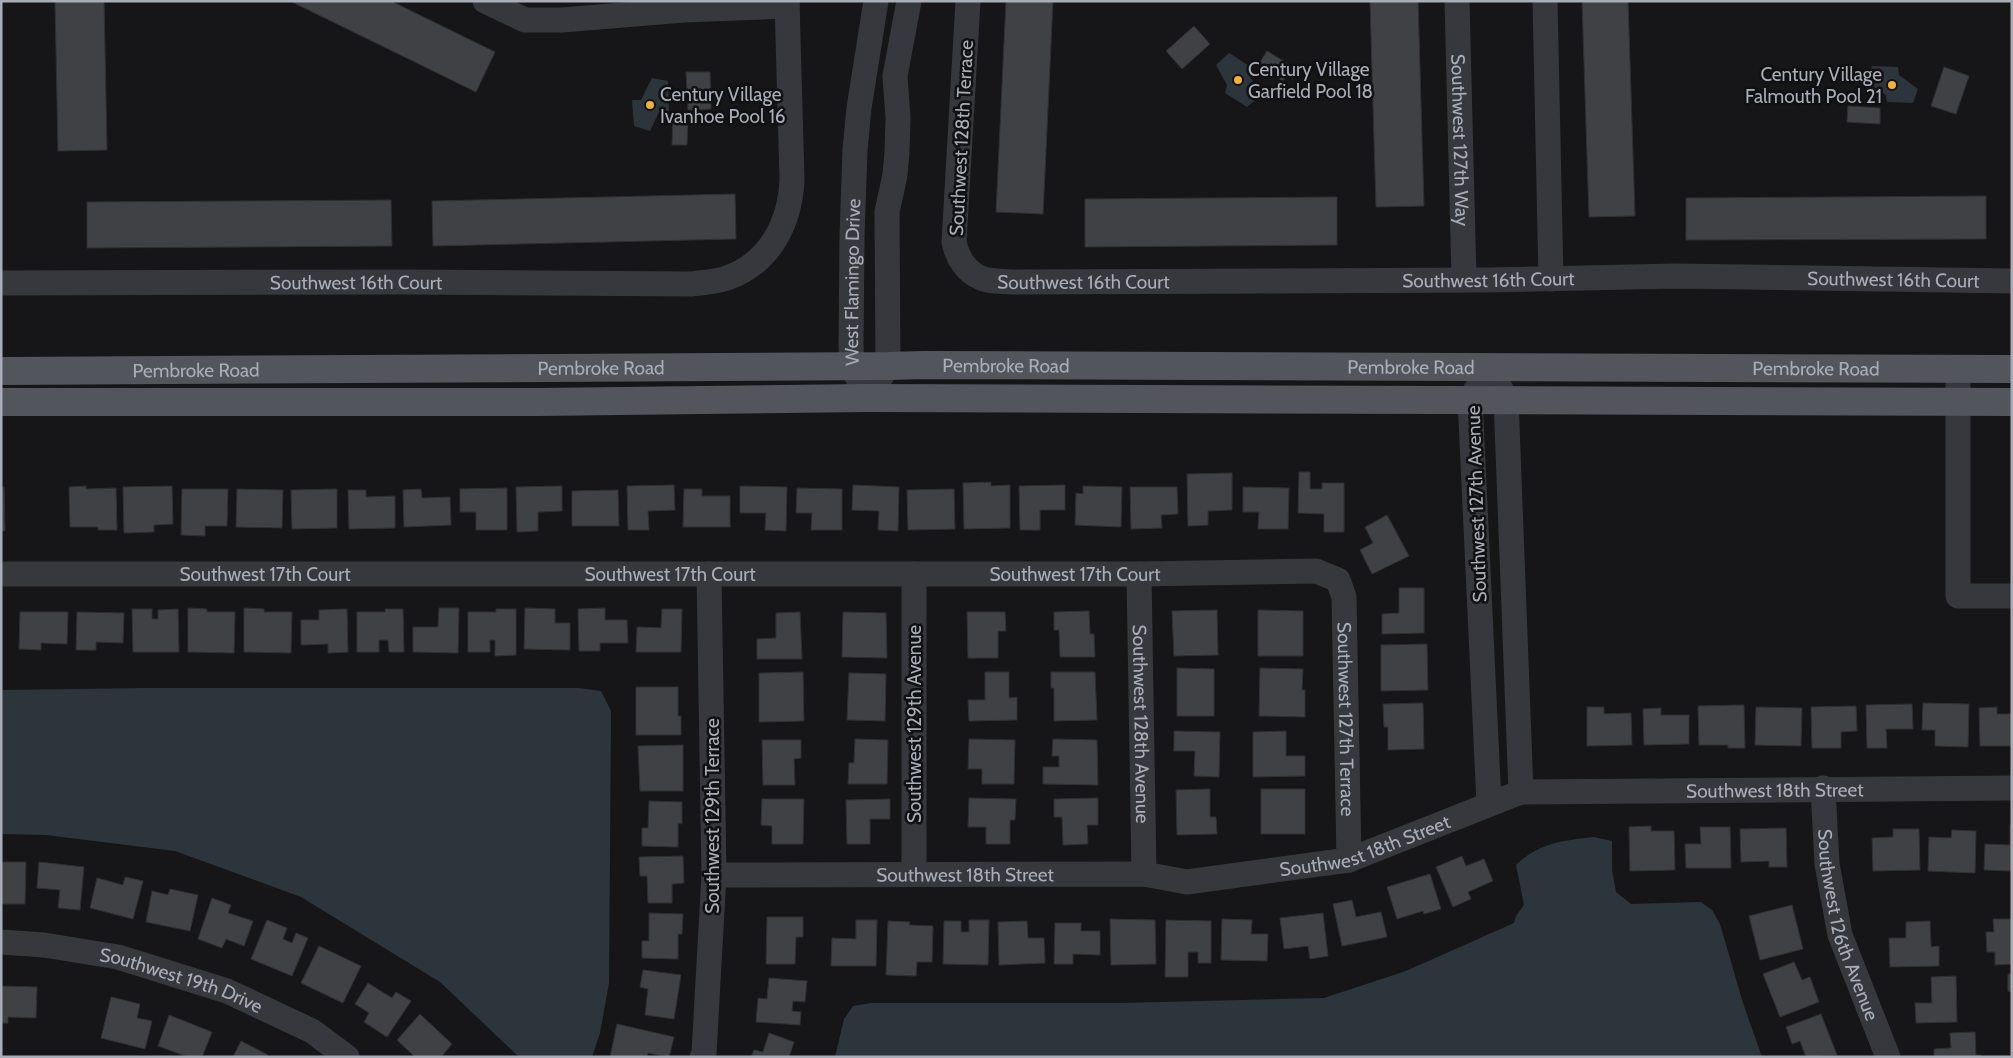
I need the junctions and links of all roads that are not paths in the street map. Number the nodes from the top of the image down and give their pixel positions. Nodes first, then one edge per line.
1 (484, 1) edge
2 (876, 1) edge
3 (909, 1) edge
4 (968, 1) edge
5 (1457, 1) edge
6 (1545, 1) edge
7 (787, 4) edge
8 (895, 76) junction
9 (857, 137) junction
10 (886, 137) junction
11 (853, 211) junction
12 (887, 212) junction
13 (969, 270) joint
14 (1464, 279) junction
15 (1551, 279) junction
16 (2012, 282) edge
17 (1, 283) edge
18 (852, 366) junction
19 (888, 366) junction
20 (1490, 368) junction
21 (1958, 368) junction
22 (2012, 368) edge
23 (1, 371) edge
24 (867, 398) junction
25 (1470, 399) junction
26 (1506, 399) junction
27 (1957, 401) junction
28 (1, 402) edge
29 (2012, 402) edge
30 (1, 574) edge
31 (709, 574) junction
32 (914, 574) junction
33 (1139, 574) junction
34 (1338, 580) joint
35 (2012, 596) edge
36 (1823, 788) junction
37 (2012, 788) edge
38 (1520, 792) junction
39 (1489, 804) junction
40 (1349, 860) junction
41 (914, 874) junction
42 (1144, 874) junction
43 (714, 875) junction
44 (1, 942) edge
45 (347, 1057) edge
46 (702, 1057) edge
47 (1888, 1057) edge

1 - 7 street
2 - 9 street, West Flamingo Drive
3 - 8 street, West Flamingo Drive
4 - 13 street, Southwest 128th Terrace
5 - 14 street, Southwest 127th Way
6 - 15 street
7 - 17 street, Southwest 16th Court
8 - 10 street, West Flamingo Drive
8 - 12 street, West Flamingo Drive
9 - 10 street
9 - 11 street, West Flamingo Drive
10 - 12 street, West Flamingo Drive
11 - 12 street
11 - 18 street, West Flamingo Drive
12 - 19 street, West Flamingo Drive
13 - 14 street, Southwest 16th Court
14 - 15 street, Southwest 16th Court
15 - 16 street, Southwest 16th Court
18 - 19 main road, Pembroke Road
18 - 23 main road, Pembroke Road
18 - 24 street, West Flamingo Drive
19 - 20 main road, Pembroke Road
19 - 24 street, West Flamingo Drive
20 - 21 main road, Pembroke Road
20 - 25 street, Southwest 127th Avenue
20 - 26 street, Southwest 127th Avenue
21 - 22 main road, Pembroke Road
21 - 27 street
24 - 25 main road, Pembroke Road
24 - 28 main road, Pembroke Road
25 - 26 main road, Pembroke Road
25 - 39 street, Southwest 127th Avenue
26 - 27 main road, Pembroke Road
26 - 38 street, Southwest 127th Avenue
27 - 29 main road, Pembroke Road
27 - 35 street
30 - 31 street, Southwest 17th Court
31 - 32 street, Southwest 17th Court
31 - 43 street, Southwest 129th Terrace
32 - 33 street, Southwest 17th Court
32 - 41 street, Southwest 129th Avenue
33 - 34 street, Southwest 17th Court
33 - 42 street, Southwest 128th Avenue
34 - 40 street, Southwest 127th Terrace
36 - 37 street, Southwest 18th Street
36 - 38 street, Southwest 18th Street
36 - 47 street, Southwest 126th Avenue
38 - 39 street, Southwest 18th Street
39 - 40 street, Southwest 18th Street
40 - 42 street, Southwest 18th Street
41 - 42 street, Southwest 18th Street
41 - 43 street, Southwest 18th Street
43 - 46 street, Southwest 129th Terrace
44 - 45 street, Southwest 19th Drive

